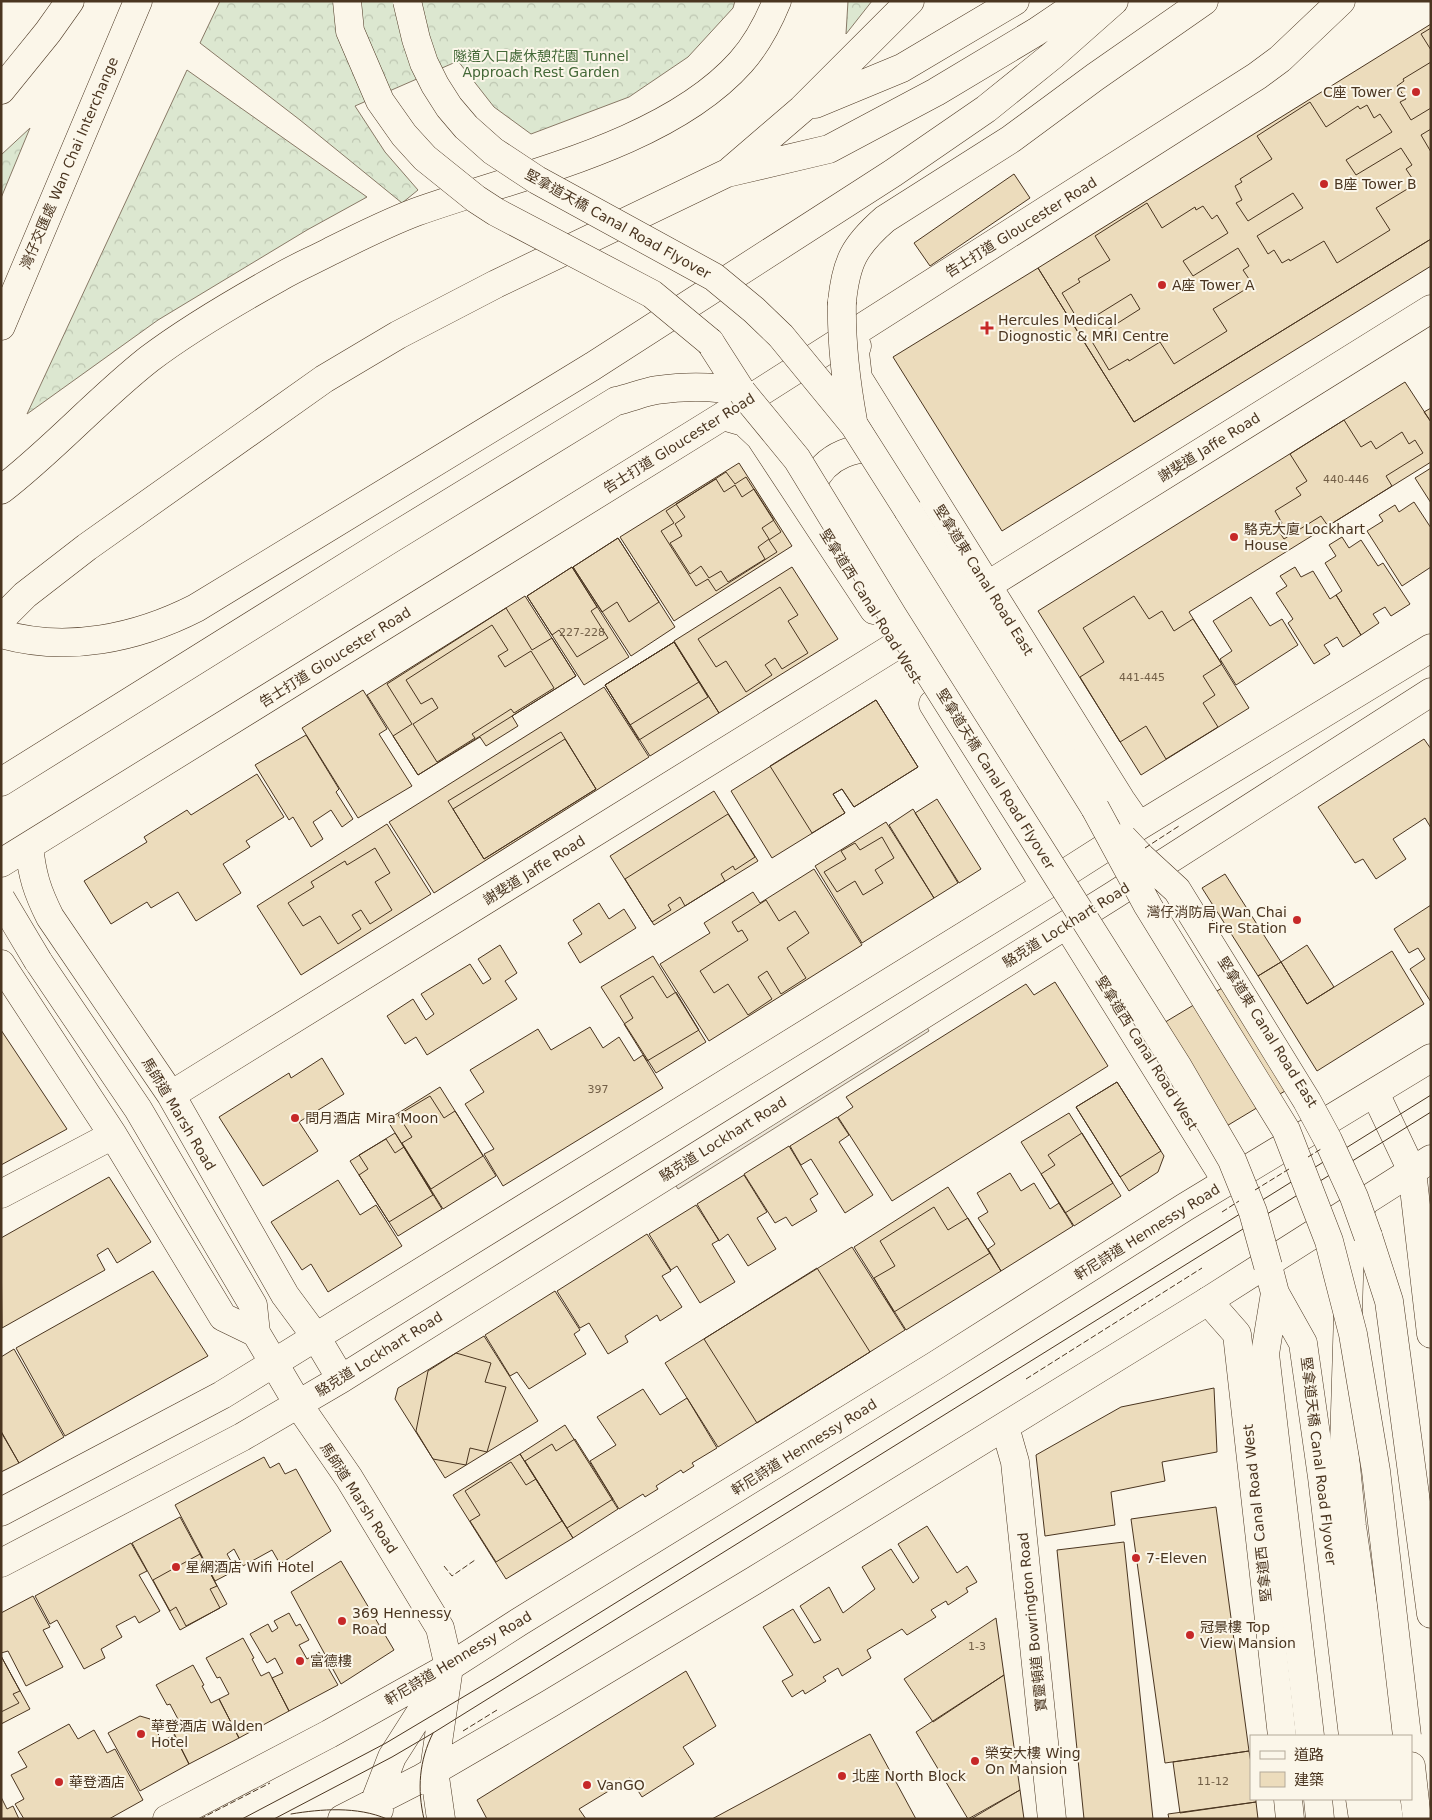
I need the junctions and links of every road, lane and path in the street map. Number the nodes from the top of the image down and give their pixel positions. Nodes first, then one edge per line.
1 (70, 1) edge
2 (138, 1) edge
3 (347, 1) edge
4 (407, 1) edge
5 (777, 1) edge
6 (910, 1) edge
7 (1015, 1) edge
8 (1082, 1) edge
9 (1114, 1) edge
10 (1204, 1) edge
11 (1341, 1) edge
12 (1, 90) edge
13 (802, 109) junction
14 (727, 173) junction
15 (1431, 309) edge
16 (1, 326) edge
17 (863, 326) junction
18 (742, 392) junction
19 (723, 416) junction
20 (854, 425) junction
21 (907, 458) junction
22 (1, 490) edge
23 (807, 505) junction
24 (988, 585) junction
25 (1, 619) edge
26 (1, 634) edge
27 (897, 645) junction
28 (1431, 648) edge
29 (1431, 692) edge
30 (1, 782) edge
31 (1095, 808) junction
32 (1139, 826) junction
33 (29, 846) junction
34 (1, 863) edge
35 (1164, 863) junction
36 (1045, 886) junction
37 (1, 899) edge
38 (50, 917) junction
39 (1067, 925) junction
40 (1, 926) edge
41 (1, 964) edge
42 (1431, 1058) edge
43 (1375, 1093) junction
44 (171, 1096) junction
45 (1324, 1124) junction
46 (114, 1135) junction
47 (1421, 1165) edge
48 (1227, 1182) junction
49 (1, 1194) edge
50 (1366, 1199) junction
51 (1275, 1293) junction
52 (1208, 1301) junction
53 (256, 1333) junction
54 (1431, 1334) edge
55 (316, 1337) junction
56 (275, 1363) junction
57 (340, 1379) junction
58 (298, 1404) junction
59 (1005, 1427) junction
60 (1, 1512) edge
61 (1, 1563) edge
62 (1431, 1614) edge
63 (449, 1667) junction
64 (1282, 1735) edge
65 (1310, 1735) edge
66 (1353, 1735) edge
67 (1378, 1735) edge
68 (1407, 1735) edge
69 (434, 1770) junction
70 (1412, 1775) edge
71 (1288, 1800) edge
72 (1318, 1800) edge
73 (1360, 1800) edge
74 (1386, 1800) edge
75 (379, 1810) edge
76 (167, 1819) edge
77 (342, 1819) edge
78 (441, 1819) edge
79 (1052, 1819) edge
80 (1290, 1819) edge
81 (1320, 1819) edge
82 (1363, 1819) edge
83 (1389, 1819) edge
84 (1417, 1819) edge

1 - 12 main road
2 - 16 main road, 灣仔交匯處 Wan Chai Interchange
3 - 18 main road, 堅拿道天橋 Canal Road Flyover, bridge
4 - 20 main road, 堅拿道天橋 Canal Road Flyover, bridge
5 - 22 main road
6 - 13 main road
7 - 13 main road
8 - 14 main road
9 - 26 main road
10 - 20 main road, bridge
11 - 17 main road, 告士打道 Gloucester Road
13 - 14 main road
14 - 25 main road
15 - 24 main road, 謝斐道 Jaffe Road
17 - 19 main road, 告士打道 Gloucester Road
17 - 21 main road, 堅拿道東 Canal Road East
18 - 30 main road
18 - 51 main road, 堅拿道天橋 Canal Road Flyover, bridge
19 - 23 main road, 堅拿道西 Canal Road West
19 - 33 main road, 告士打道 Gloucester Road
20 - 31 main road, 堅拿道天橋 Canal Road Flyover, bridge
21 - 23 main road
21 - 24 main road, 堅拿道東 Canal Road East
23 - 27 main road, 堅拿道西 Canal Road West
24 - 32 main road, 堅拿道東 Canal Road East
27 - 36 main road, 堅拿道西 Canal Road West
27 - 44 main road, 謝斐道 Jaffe Road
28 - 32 main road
29 - 35 main road, 駱克道 Lockhart Road
31 - 62 main road, bridge
31 - 68 main road, 堅拿道天橋 Canal Road Flyover, bridge
32 - 36 main road
33 - 34 main road, 告士打道 Gloucester Road
33 - 38 main road, 馬師道 Marsh Road
35 - 39 main road, 駱克道 Lockhart Road
35 - 45 main road, 堅拿道東 Canal Road East
36 - 55 main road
37 - 53 main road, 馬師道 Marsh Road, bridge
38 - 40 main road
38 - 44 main road, 馬師道 Marsh Road
39 - 48 main road, 堅拿道西 Canal Road West
39 - 57 main road, 駱克道 Lockhart Road
41 - 46 main road
42 - 43 main road, 軒尼詩道 Hennessy Road
43 - 45 main road, 軒尼詩道 Hennessy Road
43 - 47 main road
44 - 55 main road, 馬師道 Marsh Road
45 - 48 main road, 軒尼詩道 Hennessy Road
46 - 49 main road
46 - 53 main road
47 - 50 main road
47 - 54 main road
48 - 63 main road, 軒尼詩道 Hennessy Road
50 - 52 main road
50 - 67 main road
51 - 65 main road
51 - 66 main road, 堅拿道天橋 Canal Road Flyover
52 - 59 main road
52 - 64 main road, 堅拿道西 Canal Road West
53 - 56 main road, 馬師道 Marsh Road
55 - 56 main road
55 - 57 main road, 馬師道 Marsh Road
56 - 58 main road, 馬師道 Marsh Road
56 - 60 main road
57 - 58 main road, 駱克道 Lockhart Road
58 - 61 main road, 駱克道 Lockhart Road
58 - 63 main road, 馬師道 Marsh Road
59 - 69 main road
59 - 79 main road, 寶靈頓道 Bowrington Road
63 - 69 main road
63 - 75 main road
63 - 76 main road, 軒尼詩道 Hennessy Road
69 - 75 main road
69 - 78 main road
70 - 84 main road
71 - 80 main road
72 - 81 main road
73 - 82 main road
74 - 83 main road
75 - 77 main road

